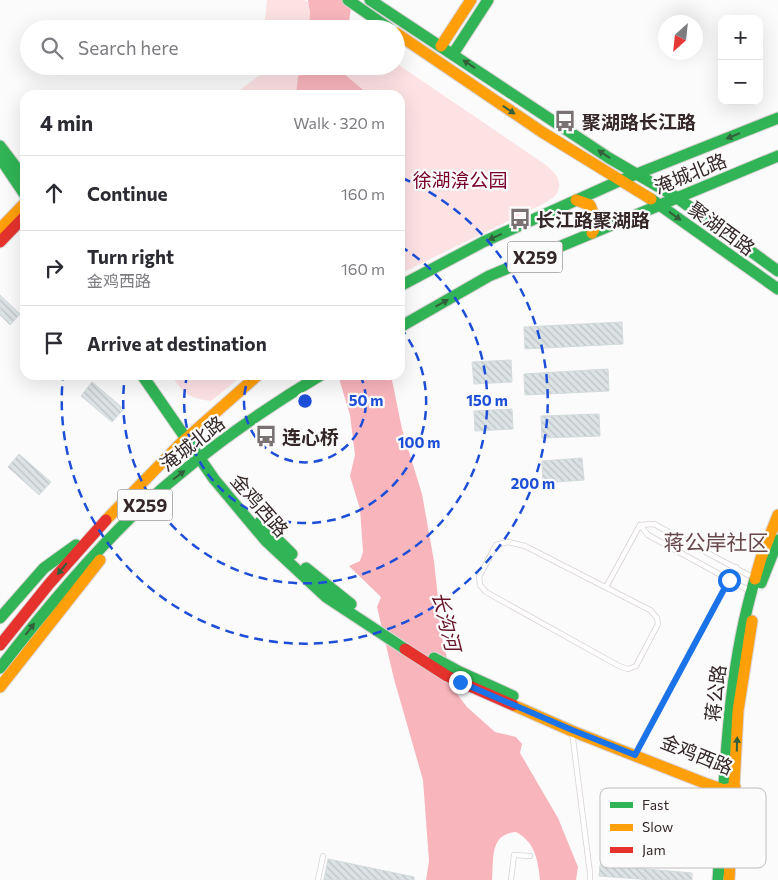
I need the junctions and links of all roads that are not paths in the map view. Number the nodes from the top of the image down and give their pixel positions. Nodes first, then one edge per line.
1 (348, 0) edge
2 (370, 0) edge
3 (471, 0) edge
4 (488, 0) edge
5 (377, 20) edge
6 (401, 20) edge
7 (405, 23) edge
8 (405, 39) edge
9 (441, 46) junction
10 (453, 54) junction
11 (778, 118) edge
12 (0, 146) edge
13 (778, 156) edge
14 (0, 158) edge
15 (20, 172) edge
16 (636, 174) junction
17 (619, 181) junction
18 (20, 188) edge
19 (676, 198) junction
20 (576, 200) junction
21 (659, 204) junction
22 (20, 208) edge
23 (20, 221) edge
24 (0, 229) edge
25 (592, 233) junction
26 (0, 242) edge
27 (778, 271) edge
28 (405, 283) edge
29 (778, 289) edge
30 (405, 323) edge
31 (146, 380) edge
32 (155, 380) edge
33 (252, 380) edge
34 (312, 380) edge
35 (188, 435) junction
36 (203, 457) junction
37 (778, 515) edge
38 (124, 524) junction
39 (640, 525) junction
40 (92, 533) junction
41 (778, 540) edge
42 (736, 567) junction
43 (729, 580) junction
44 (755, 586) junction
45 (606, 587) junction
46 (0, 618) edge
47 (0, 645) edge
48 (0, 668) edge
49 (460, 677) junction
50 (0, 687) edge
51 (572, 730) junction
52 (636, 752) junction
53 (728, 786) joint
54 (322, 856) dead end
55 (530, 856) dead end
56 (318, 880) edge
57 (512, 880) edge
58 (590, 880) edge

1 - 5 main road
2 - 6 main road, 聚湖西路
3 - 9 main road
4 - 10 main road
7 - 9 main road, 聚湖西路
8 -> 17 main road, 聚湖西路
9 - 10 main road, 聚湖西路
16 -> 10 main road, 聚湖西路
11 -> 16 main road, 淹城北路 / X259
12 - 15 main road
13 - 19 main road, 淹城北路 / X259
14 - 18 main road
16 - 17 main road, 淹城北路 / X259
16 - 19 main road, 聚湖西路
17 - 20 main road, 淹城北路 / X259
17 - 21 main road, 聚湖西路
19 - 21 main road, 淹城北路 / X259
19 - 27 main road, 聚湖西路
20 - 25 main road
20 -> 28 main road, 淹城北路 / X259
21 - 25 main road, 淹城北路 / X259
21 -> 29 main road, 聚湖西路
22 - 24 main road
23 - 26 main road
30 -> 25 main road, 淹城北路 / X259
31 - 35 main road, 金鸡西路
32 - 35 main road, 金鸡西路
33 - 35 main road, 淹城北路 / X259
34 - 36 main road, 淹城北路 / X259
35 - 36 main road, 金鸡西路
35 - 40 main road, 淹城北路 / X259
38 -> 36 main road, 淹城北路 / X259
36 - 49 main road, 金鸡西路
37 - 44 main road, 蒋公路
48 -> 38 main road, 淹城北路 / X259
38 - 50 main road
39 - 42 lane
39 - 43 lane
39 - 45 lane
40 - 46 main road
40 -> 47 main road, 淹城北路 / X259
41 - 44 main road, 蒋公路
42 - 43 lane
42 - 44 lane
43 - 44 lane
43 - 52 lane
44 - 53 main road, 蒋公路
45 - 45 lane
49 - 51 main road, 金鸡西路
49 - 52 main road, 金鸡西路
51 - 52 main road, 金鸡西路
51 - 58 lane
52 - 53 main road, 金鸡西路
54 - 56 lane
55 - 57 lane

